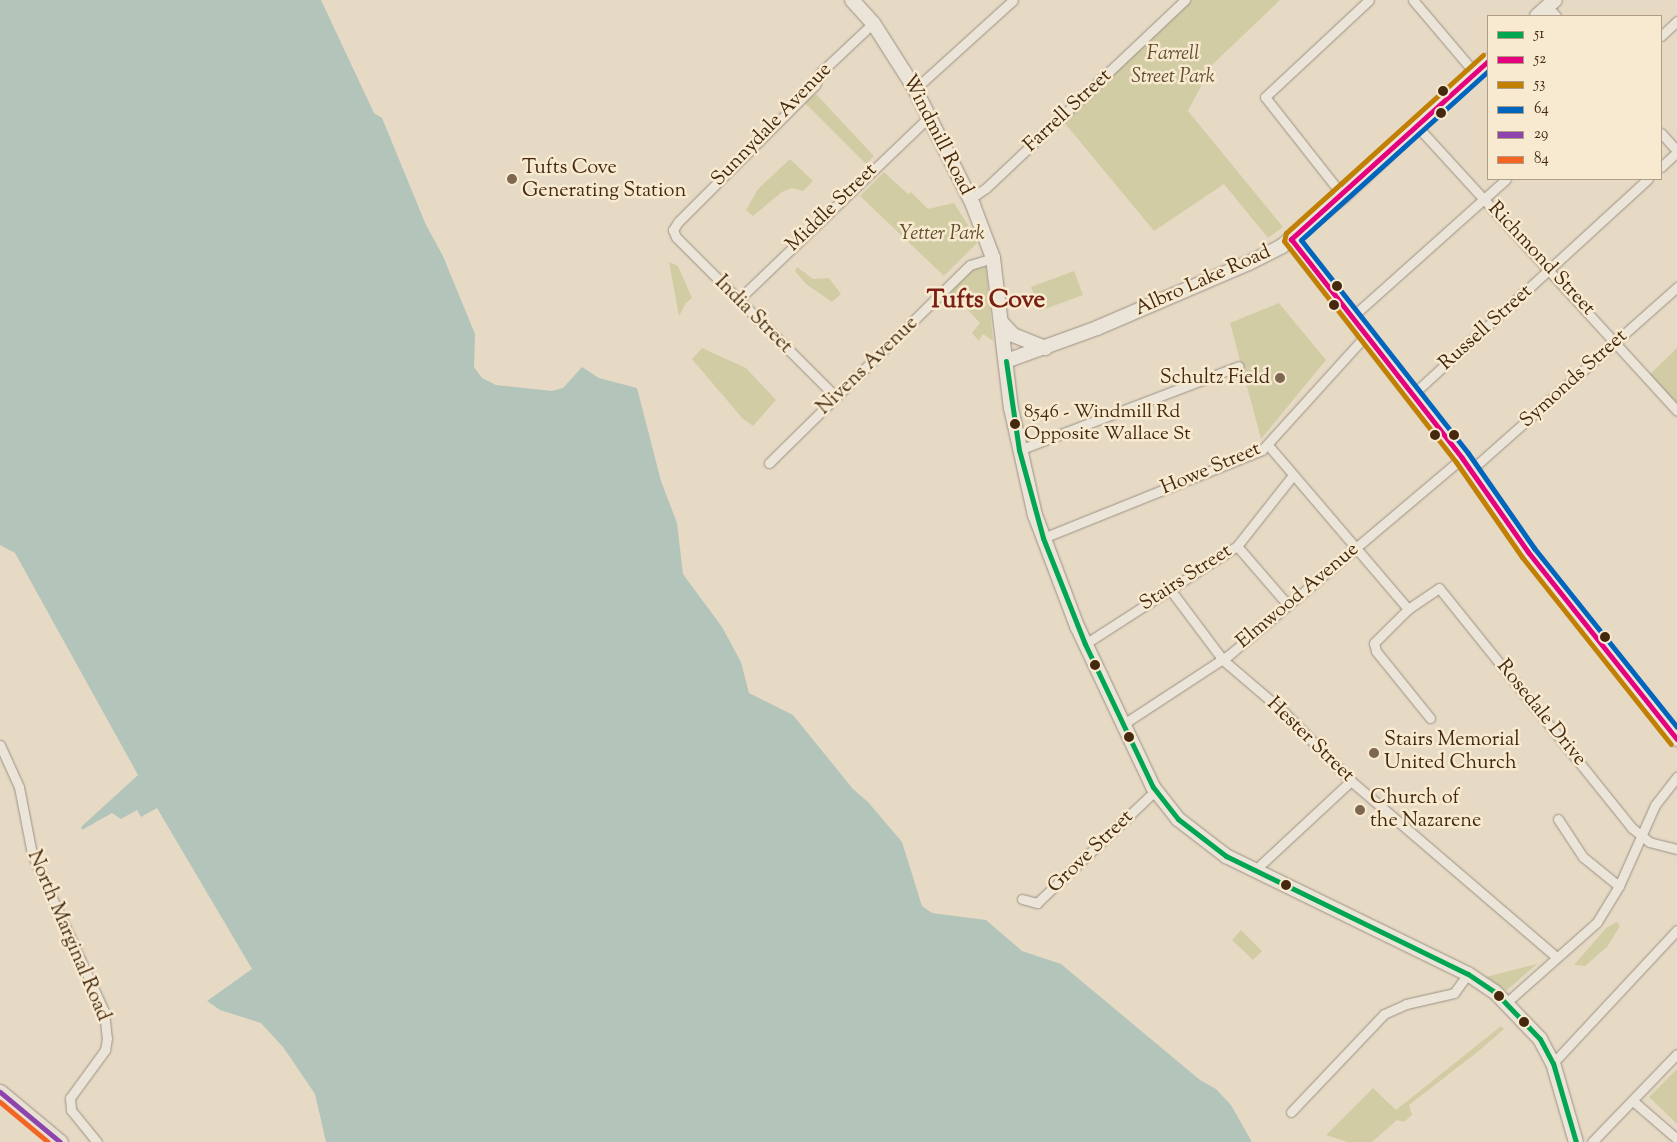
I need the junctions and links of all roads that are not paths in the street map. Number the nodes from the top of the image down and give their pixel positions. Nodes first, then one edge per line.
1 (852, 0) edge
2 (1013, 0) edge
3 (1186, 0) edge
4 (1369, 0) edge
5 (1413, 0) edge
6 (1677, 21) edge
7 (873, 23) junction
8 (1662, 35) edge
9 (1487, 62) edge
10 (1475, 73) junction
11 (915, 89) junction
12 (928, 118) junction
13 (1416, 125) junction
14 (1662, 134) edge
15 (1677, 151) edge
16 (1662, 166) edge
17 (1505, 180) edge
18 (1647, 180) edge
19 (1343, 196) junction
20 (1485, 198) junction
21 (970, 199) junction
22 (673, 230) joint
23 (1291, 239) junction
24 (993, 258) junction
25 (1551, 270) junction
26 (1677, 287) edge
27 (738, 300) junction
28 (1353, 316) junction
29 (1002, 322) junction
30 (1367, 334) junction
31 (1616, 341) junction
32 (1045, 348) junction
33 (1006, 361) junction
34 (1239, 366) dead end
35 (1412, 395) junction
36 (836, 397) junction
37 (1677, 411) edge
38 (1268, 445) junction
39 (1019, 450) junction
40 (1462, 458) junction
41 (769, 463) dead end
42 (1471, 470) junction
43 (1293, 474) junction
44 (1043, 538) junction
45 (1237, 546) junction
46 (1356, 547) junction
47 (1169, 588) junction
48 (1288, 605) junction
49 (1408, 609) junction
50 (1085, 644) junction
51 (1223, 660) junction
52 (1430, 718) dead end
53 (1125, 723) junction
54 (1677, 740) edge
55 (0, 745) edge
56 (1677, 777) edge
57 (1351, 781) junction
58 (1156, 790) junction
59 (1558, 819) dead end
60 (1642, 838) junction
61 (1677, 848) edge
62 (1254, 871) junction
63 (1619, 886) junction
64 (1022, 899) dead end
65 (1677, 930) edge
66 (1556, 957) junction
67 (1468, 974) junction
68 (1507, 1002) junction
69 (1677, 1054) edge
70 (1552, 1063) junction
71 (0, 1092) edge
72 (1633, 1101) junction
73 (1291, 1112) dead end
74 (1677, 1138) edge
75 (60, 1142) edge
76 (97, 1142) edge
77 (1576, 1142) edge
78 (1592, 1142) edge

1 - 7 main road, Windmill Road
2 - 11 street
3 - 21 street, Farrell Street
4 - 19 street
5 - 10 street
6 - 8 street
7 - 11 main road, Windmill Road
7 - 22 street, Sunnydale Avenue
9 - 10 main road, Albro Lake Road
10 - 13 main road, Albro Lake Road
11 - 12 main road, Windmill Road
12 - 21 main road, Windmill Road
12 - 27 street, Middle Street
13 - 19 main road, Albro Lake Road
13 - 20 street, Richmond Street
14 - 15 street
15 - 16 street
17 - 20 street
18 - 25 street, Russell Street
19 - 23 main road, Albro Lake Road
20 - 25 street, Richmond Street
20 - 28 street
21 - 24 main road, Windmill Road
22 - 27 street, India Street
23 - 28 main road
23 - 32 main road, Albro Lake Road
24 - 29 main road, Windmill Road
24 - 36 street, Nivens Avenue
25 - 31 street, Richmond Street
25 - 35 street, Russell Street
26 - 31 street, Symonds Street
27 - 36 street, India Street
28 - 30 main road
29 - 32 main road
29 - 33 main road, Windmill Road
30 - 35 main road
30 - 38 street, Howe Street
31 - 37 street, Richmond Street
31 - 42 street, Symonds Street
32 - 33 main road, Albro Lake Road
33 - 39 main road, Windmill Road
34 - 39 street
35 - 40 main road
36 - 41 street, Nivens Avenue
38 - 43 street
38 - 44 street, Howe Street
39 - 44 main road, Windmill Road
40 - 42 main road
40 - 46 street, Elmwood Avenue
42 - 54 main road
43 - 45 street, Stairs Street
43 - 46 street
44 - 50 main road, Windmill Road
45 - 47 street, Stairs Street
45 - 48 street
46 - 48 street, Elmwood Avenue
46 - 49 street
47 - 50 street, Stairs Street
47 - 51 street, Hester Street
48 - 51 street, Elmwood Avenue
49 - 52 street
49 - 60 street, Rosedale Drive
50 - 53 main road, Windmill Road
51 - 53 street, Elmwood Avenue
51 - 57 street, Hester Street
53 - 58 main road, Windmill Road
55 - 76 street, North Marginal Road
56 - 60 street
57 - 62 street
57 - 66 street, Hester Street
58 - 62 main road, Windmill Road
58 - 64 street, Grove Street
59 - 63 street
60 - 61 street
60 - 63 street
62 - 67 main road, Windmill Road
63 - 66 street
65 - 70 street
66 - 68 street
67 - 68 main road, Windmill Road
67 - 73 street
68 - 70 main road, Windmill Road
69 - 72 street
70 - 77 main road, Windmill Road
71 - 75 main road
72 - 74 street
72 - 78 street

